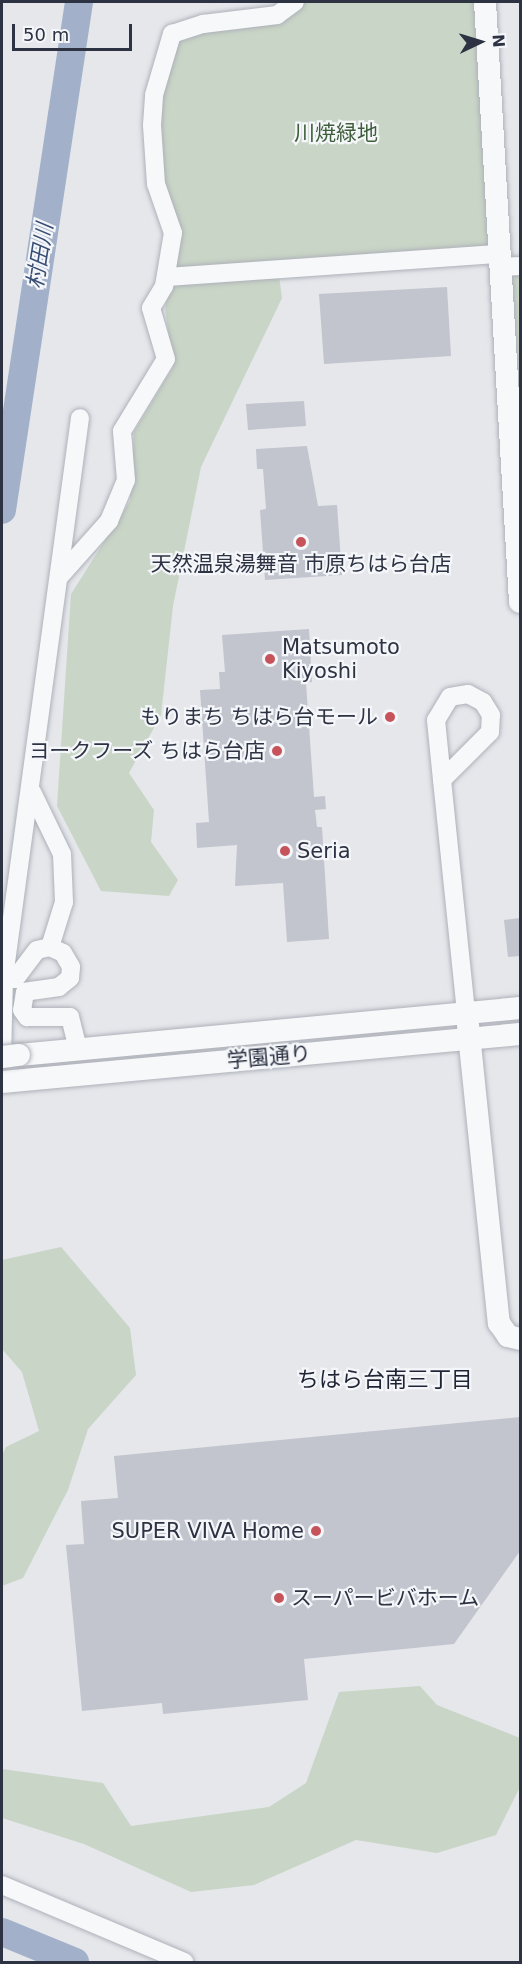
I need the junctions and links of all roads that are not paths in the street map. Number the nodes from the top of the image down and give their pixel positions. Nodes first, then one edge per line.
1 (295, 2) edge
2 (485, 2) edge
3 (507, 262) edge
4 (167, 277) junction
5 (514, 403) edge
6 (80, 418) dead end
7 (60, 576) junction
8 (520, 602) edge
9 (442, 780) dead end
10 (32, 792) junction
11 (50, 947) junction
12 (4, 977) junction
13 (520, 1008) edge
14 (466, 1014) junction
15 (520, 1034) edge
16 (469, 1039) junction
17 (78, 1050) junction
18 (7, 1057) edge
19 (9, 1081) edge
20 (520, 1339) edge
21 (2, 1885) edge
22 (184, 1962) edge

1 - 4 street
2 - 3 street
3 - 4 street
3 - 5 street
4 - 7 street
5 - 8 street
6 - 7 street
7 - 10 street
9 - 14 street
10 - 11 street
10 - 12 street
11 - 12 street
11 - 17 street
12 - 18 street
13 - 14 street, 学園通り
14 - 16 street
14 - 17 street, 学園通り
15 - 16 street, 学園通り
16 - 19 street, 学園通り
16 - 20 street
17 - 18 street, 学園通り
21 - 22 street

